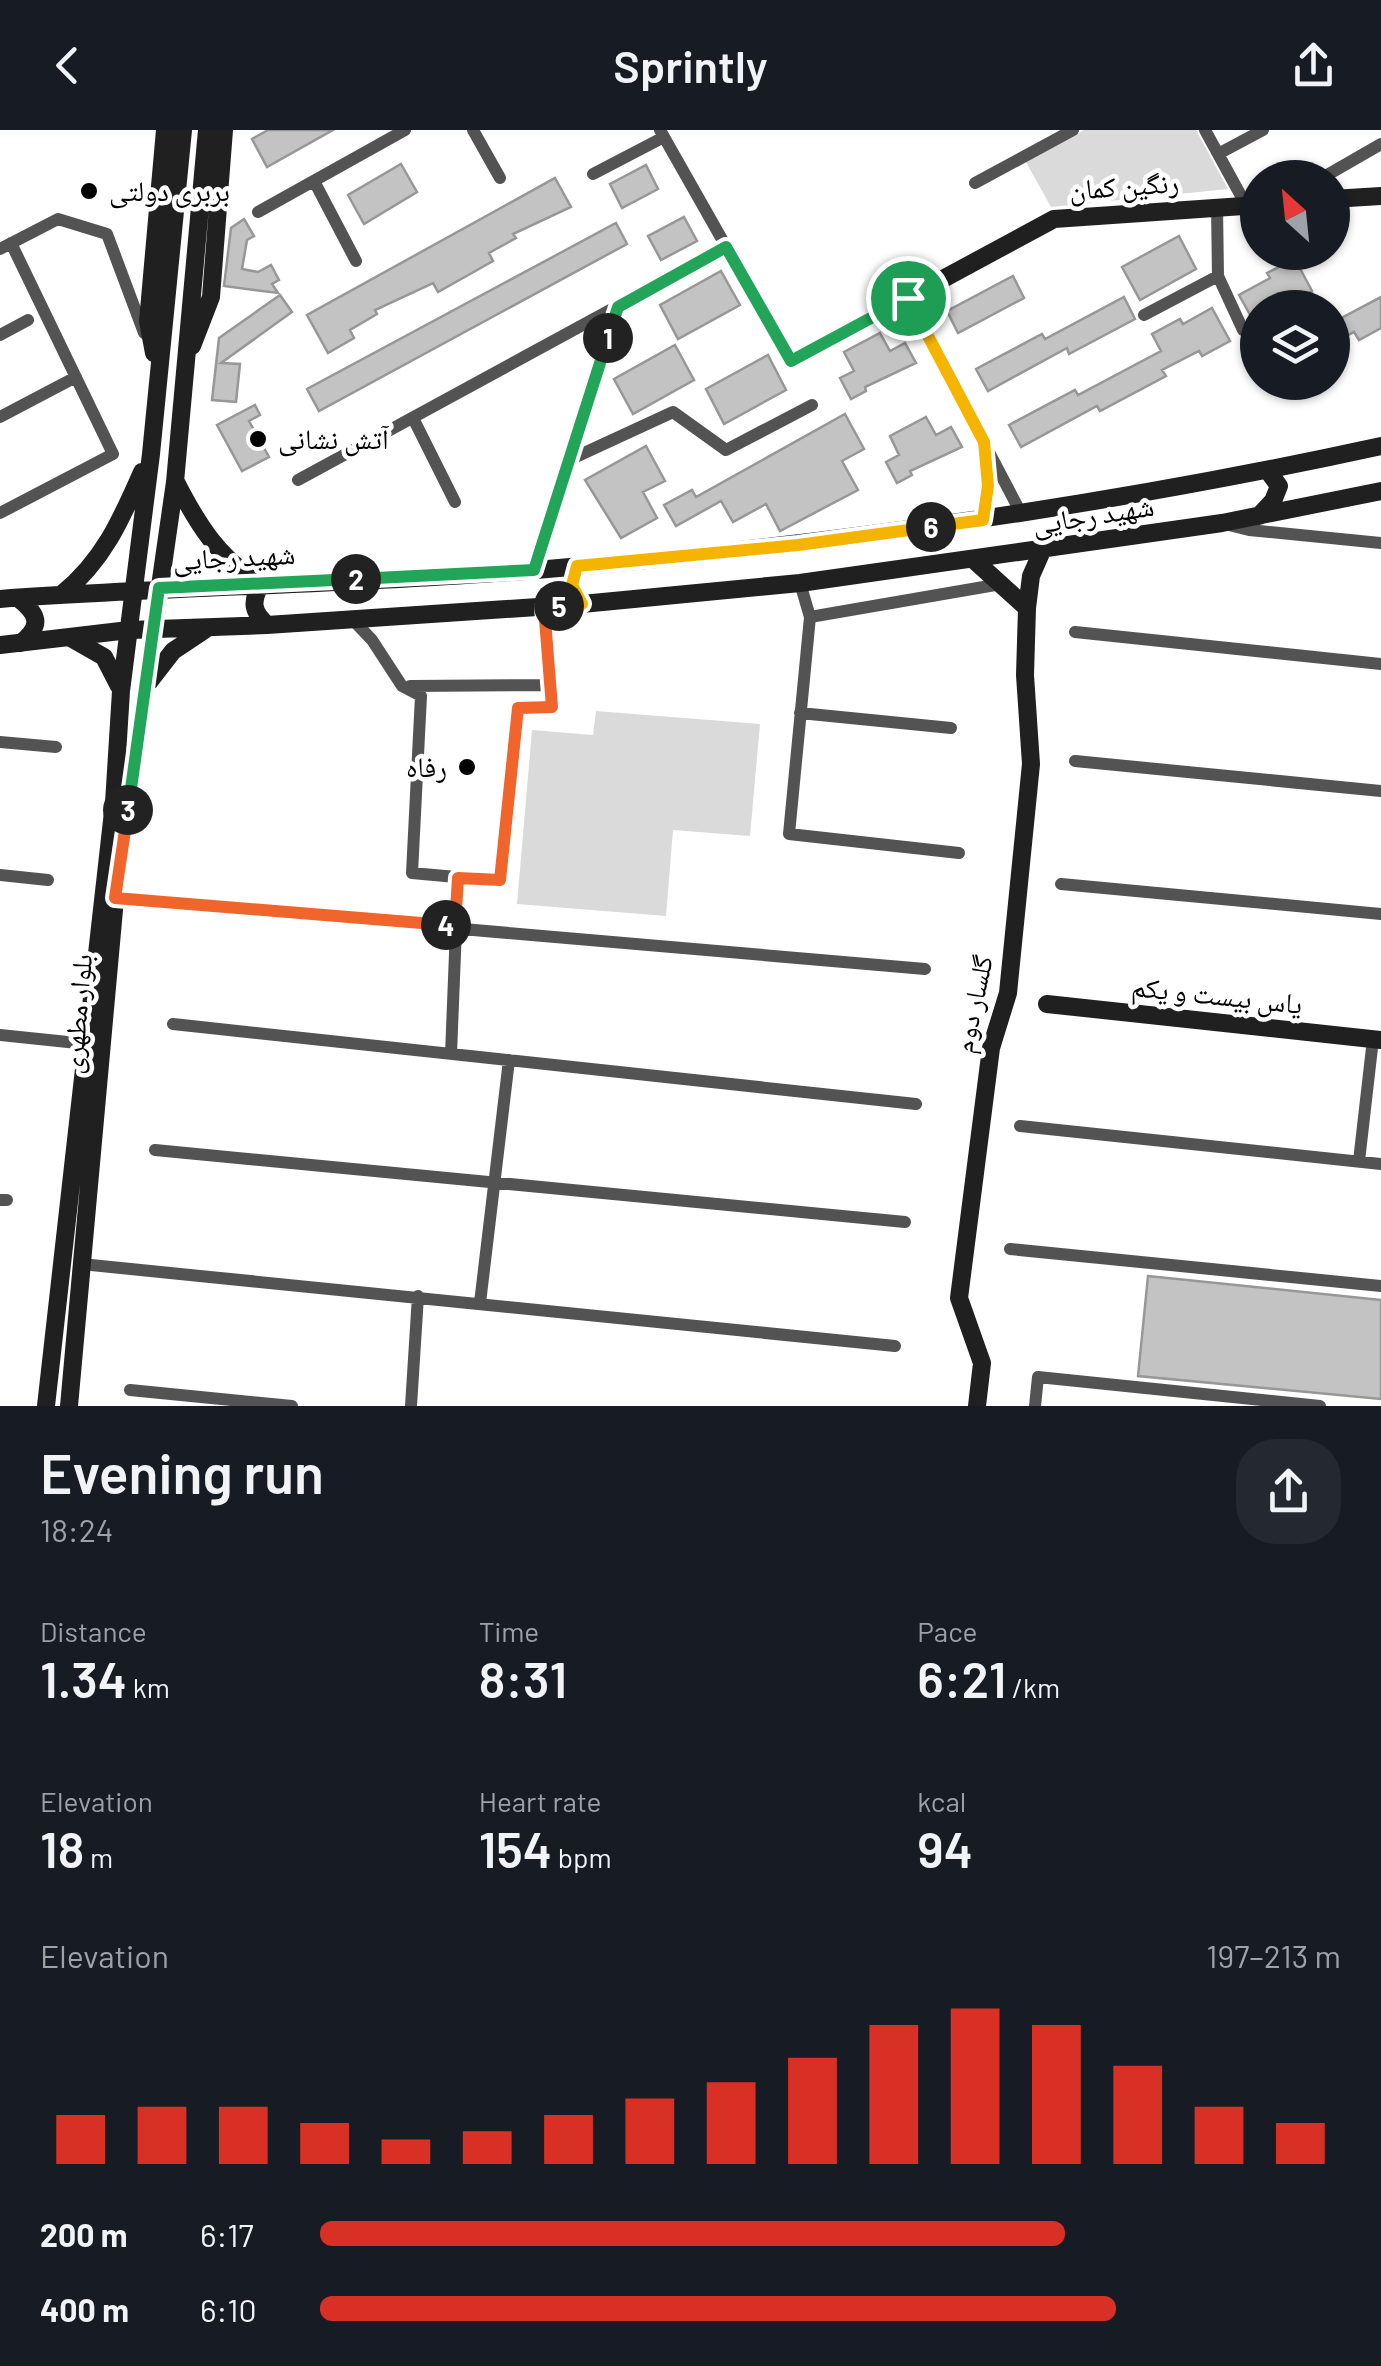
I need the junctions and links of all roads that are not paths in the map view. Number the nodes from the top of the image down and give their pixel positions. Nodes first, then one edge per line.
1 (165, 130) edge
2 (183, 130) edge
3 (207, 130) edge
4 (224, 130) edge
5 (405, 130) edge
6 (473, 130) edge
7 (1073, 130) edge
8 (1205, 130) edge
9 (1262, 130) edge
10 (662, 134) edge
11 (1381, 144) edge
12 (1218, 154) junction
13 (1350, 162) edge
14 (592, 174) dead end
15 (500, 178) dead end
16 (314, 181) junction
17 (976, 183) dead end
18 (1240, 187) edge
19 (1381, 196) edge
20 (1350, 199) edge
21 (1240, 206) edge
22 (1217, 208) junction
23 (258, 212) dead end
24 (6, 246) edge
25 (726, 247) junction
26 (356, 261) dead end
27 (1218, 276) junction
28 (908, 298) junction
29 (618, 307) junction
30 (1144, 315) dead end
31 (28, 320) dead end
32 (1240, 324) edge
33 (582, 326) junction
34 (0, 335) edge
35 (603, 353) junction
36 (791, 361) joint
37 (156, 367) junction
38 (183, 369) junction
39 (76, 377) junction
40 (812, 405) dead end
41 (0, 417) edge
42 (413, 418) junction
43 (984, 442) junction
44 (1381, 446) edge
45 (151, 454) junction
46 (569, 460) junction
47 (1268, 470) junction
48 (298, 480) dead end
49 (176, 482) junction
50 (1381, 492) edge
51 (455, 502) dead end
52 (0, 513) edge
53 (1022, 514) junction
54 (1259, 516) junction
55 (983, 520) junction
56 (1222, 522) junction
57 (1381, 543) edge
58 (1042, 551) junction
59 (974, 560) junction
60 (577, 566) junction
61 (534, 570) junction
62 (800, 583) junction
63 (261, 584) junction
64 (1001, 584) junction
65 (159, 588) junction
66 (134, 589) junction
67 (62, 594) junction
68 (9, 598) edge
69 (582, 604) junction
70 (544, 607) junction
71 (1027, 608) junction
72 (810, 616) junction
73 (353, 620) junction
74 (267, 625) junction
75 (210, 627) junction
76 (154, 629) junction
77 (129, 630) junction
78 (1076, 632) dead end
79 (68, 637) junction
80 (21, 643) junction
81 (0, 645) edge
82 (1381, 664) edge
83 (146, 686) junction
84 (402, 686) junction
85 (550, 686) junction
86 (121, 692) junction
87 (800, 713) junction
88 (951, 728) dead end
89 (0, 742) edge
90 (56, 748) dead end
91 (1075, 761) dead end
92 (1381, 791) edge
93 (960, 852) dead end
94 (0, 875) edge
95 (458, 878) junction
96 (48, 880) dead end
97 (1061, 884) dead end
98 (115, 898) junction
99 (1381, 914) edge
100 (455, 926) junction
101 (926, 968) dead end
102 (1047, 1004) dead end
103 (173, 1024) dead end
104 (0, 1035) edge
105 (1377, 1039) edge
106 (87, 1044) junction
107 (451, 1054) junction
108 (509, 1060) junction
109 (916, 1104) dead end
110 (1020, 1126) dead end
111 (155, 1150) dead end
112 (1359, 1161) junction
113 (1381, 1164) edge
114 (494, 1183) junction
115 (905, 1222) dead end
116 (1010, 1249) dead end
117 (82, 1264) junction
118 (1381, 1286) edge
119 (418, 1296) junction
120 (480, 1303) junction
121 (895, 1346) dead end
122 (130, 1390) dead end
123 (46, 1406) edge
124 (68, 1406) edge
125 (292, 1406) edge
126 (411, 1406) edge
127 (977, 1406) edge
128 (1035, 1406) edge
129 (1320, 1406) edge

1 - 37 street
2 - 37 street
3 - 38 street, بلوار مطهری
4 - 38 street
5 - 16 street
6 - 15 street
7 - 17 street
8 - 12 street
9 - 12 street
10 - 14 street
10 - 25 street
11 - 13 street
12 - 18 street
16 - 23 street
16 - 26 street
19 - 20 street
21 - 22 street, رنگین کمان
22 - 27 street
22 - 28 street, رنگین کمان
24 - 37 street
24 - 39 street
25 - 29 street
25 - 36 street
27 - 30 street
27 - 32 street
28 - 36 street, رنگین کمان
28 - 43 street
29 - 33 street
29 - 35 street
31 - 34 street
33 - 35 street
33 - 42 street
35 - 46 street
37 - 45 street, بلوار مطهری
38 - 49 street, بلوار مطهری
39 - 41 street
39 - 52 street
40 - 46 street
42 - 48 street
42 - 51 street
43 - 53 street
43 - 55 street
44 - 47 street, شهید رجایی
45 - 66 street, بلوار مطهری
45 - 67 street
46 - 61 street
47 - 53 street, شهید رجایی
47 - 54 street
49 - 63 street
49 - 65 street, بلوار مطهری
50 - 54 street, شهید رجایی
53 - 55 street, شهید رجایی
54 - 56 street, شهید رجایی
55 - 60 street, شهید رجایی
56 - 57 street
56 - 58 street, شهید رجایی
58 - 59 street, شهید رجایی
58 - 71 street, گلسار دوم
59 - 62 street, شهید رجایی
59 - 64 street
60 - 61 street, شهید رجایی
60 - 69 street
61 - 63 street, شهید رجایی
62 - 69 street, شهید رجایی
62 - 72 street
63 - 65 street, شهید رجایی
63 - 74 street
64 - 71 street
64 - 72 street
65 - 66 street, شهید رجایی
65 - 76 street, بلوار مطهری
66 - 67 street
66 - 77 street, بلوار مطهری
67 - 68 street
68 - 80 street
69 - 70 street, شهید رجایی
70 - 73 street, شهید رجایی
70 - 85 street
71 - 127 street, گلسار دوم
72 - 87 street
73 - 74 street, شهید رجایی
73 - 84 street
74 - 75 street, شهید رجایی
75 - 76 street, شهید رجایی
75 - 83 street
76 - 77 street, شهید رجایی
76 - 83 street, بلوار مطهری
77 - 79 street
77 - 86 street, بلوار مطهری
78 - 82 street
79 - 80 street
79 - 86 street
80 - 81 street
83 - 98 street, بلوار مطهری
84 - 85 street
84 - 95 street
85 - 95 street
86 - 106 street, بلوار مطهری
87 - 88 street
87 - 93 street
89 - 90 street
91 - 92 street
94 - 96 street
95 - 100 street
97 - 99 street
98 - 100 street
98 - 117 street, بلوار مطهری
100 - 101 street
100 - 107 street
102 - 105 street, یاس بیست و یکم
103 - 107 street
104 - 106 street
105 - 112 street
106 - 123 street, بلوار مطهری
107 - 108 street
108 - 109 street
108 - 114 street
110 - 112 street
111 - 114 street
112 - 113 street
114 - 115 street
114 - 120 street
116 - 118 street
117 - 119 street
117 - 124 street, بلوار مطهری
119 - 120 street
119 - 126 street
120 - 121 street
122 - 125 street
128 - 129 street

